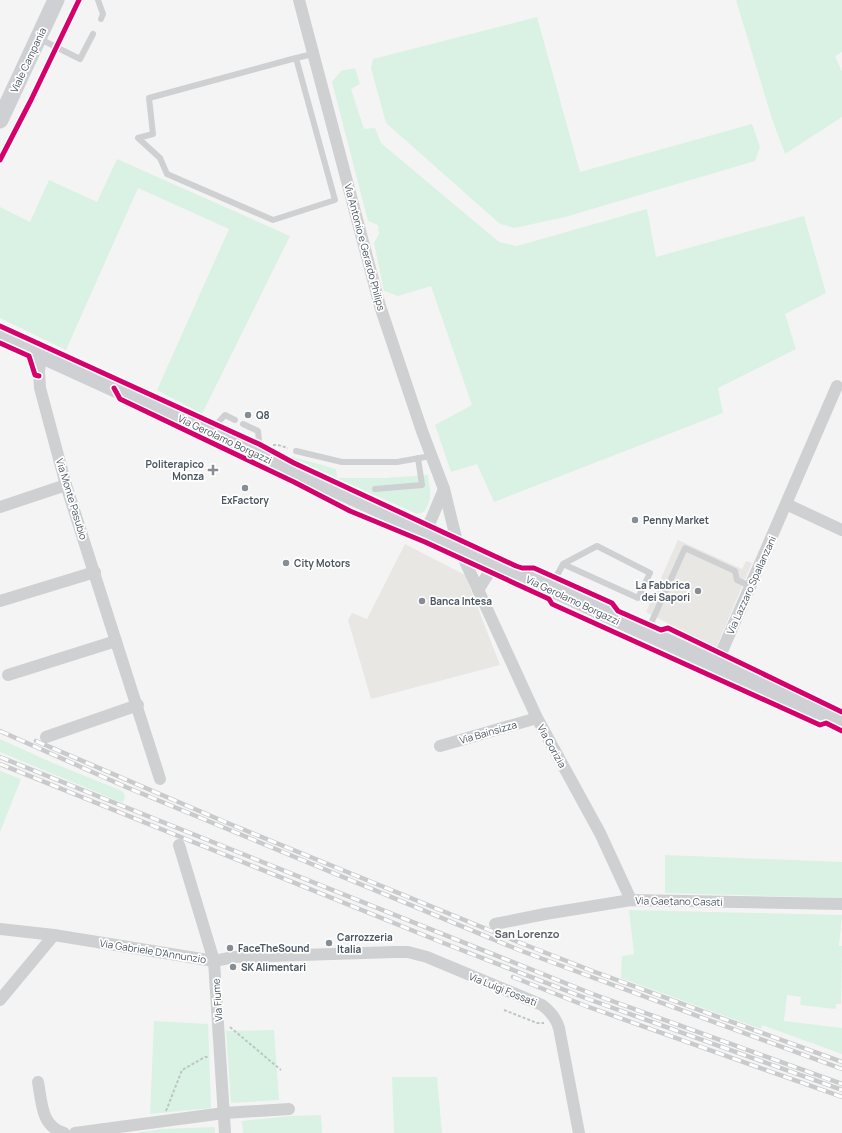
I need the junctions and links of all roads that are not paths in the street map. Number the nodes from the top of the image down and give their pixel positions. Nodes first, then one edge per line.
1 (56, 0) edge
2 (98, 0) edge
3 (299, 0) edge
4 (101, 19) dead end
5 (93, 34) dead end
6 (38, 38) junction
7 (313, 54) junction
8 (296, 58) junction
9 (0, 120) edge
10 (0, 334) edge
11 (41, 355) junction
12 (837, 386) dead end
13 (235, 420) dead end
14 (243, 424) dead end
15 (209, 432) junction
16 (259, 447) junction
17 (296, 451) road end
18 (431, 456) junction
19 (418, 458) junction
20 (66, 485) junction
21 (375, 489) dead end
22 (444, 489) junction
23 (786, 504) junction
24 (0, 507) edge
25 (420, 528) junction
26 (842, 530) edge
27 (458, 546) junction
28 (495, 563) junction
29 (563, 564) junction
30 (95, 572) junction
31 (750, 586) junction
32 (550, 589) junction
33 (478, 590) junction
34 (0, 601) edge
35 (646, 634) junction
36 (116, 641) junction
37 (716, 665) junction
38 (8, 675) dead end
39 (138, 706) junction
40 (537, 718) junction
41 (842, 723) edge
42 (46, 737) dead end
43 (440, 746) dead end
44 (160, 778) dead end
45 (179, 845) dead end
46 (631, 900) junction
47 (842, 904) edge
48 (495, 924) dead end
49 (0, 929) edge
50 (54, 935) junction
51 (427, 957) joint
52 (214, 961) junction
53 (0, 1000) edge
54 (38, 1082) dead end
55 (289, 1109) dead end
56 (224, 1113) junction
57 (64, 1133) edge
58 (74, 1133) edge
59 (225, 1133) edge
60 (579, 1133) edge

1 - 6 main road, Viale Campania
2 - 4 lane
3 - 7 street, Via Antonio e Gerardo Philips
5 - 6 lane
6 - 9 main road, Viale Campania
7 - 8 lane
7 - 18 street, Via Antonio e Gerardo Philips
8 - 8 lane
10 - 11 main road, Via Gerolamo Borgazzi
11 - 15 main road, Via Gerolamo Borgazzi
11 - 20 street, Via Monte Pasubio
12 - 23 street, Via Lazzaro Spallanzani
13 - 15 lane
14 - 16 lane
15 - 16 main road, Via Gerolamo Borgazzi
16 - 25 main road, Via Gerolamo Borgazzi
17 - 19 lane
18 - 19 lane
18 - 22 street, Via Antonio e Gerardo Philips
19 - 21 lane
20 - 24 street
20 - 30 street, Via Monte Pasubio
22 - 25 street
22 - 27 street, Via Antonio e Gerardo Philips
23 - 26 street
23 - 31 street, Via Lazzaro Spallanzani
25 - 27 main road, Via Gerolamo Borgazzi
27 - 28 main road, Via Gerolamo Borgazzi
27 - 33 street, Via Gorizia
28 - 32 main road, Via Gerolamo Borgazzi
28 - 33 street
29 - 29 lane
29 - 32 lane
30 - 34 street
30 - 36 street, Via Monte Pasubio
31 - 35 lane
31 - 37 street, Via Lazzaro Spallanzani
32 - 35 main road, Via Gerolamo Borgazzi
33 - 40 street, Via Gorizia
35 - 37 main road, Via Gerolamo Borgazzi
36 - 38 street
36 - 39 street, Via Monte Pasubio
37 - 41 main road, Via Gerolamo Borgazzi
39 - 42 street
39 - 44 street, Via Monte Pasubio
40 - 43 street, Via Bainsizza
40 - 46 street, Via Gorizia
45 - 52 street, Via Fiume
46 - 47 street, Via Gaetano Casati
46 - 48 street, Via Gaetano Casati
49 - 50 street, Via Gabriele D'Annunzio
50 - 52 street, Via Gabriele D'Annunzio
50 - 53 street
51 - 52 street, Via Gabriele D'Annunzio
51 - 60 street, Via Luigi Fossati
52 - 56 street, Via Fiume
54 - 57 street
55 - 56 street
56 - 58 street
56 - 59 street, Via Fiume

